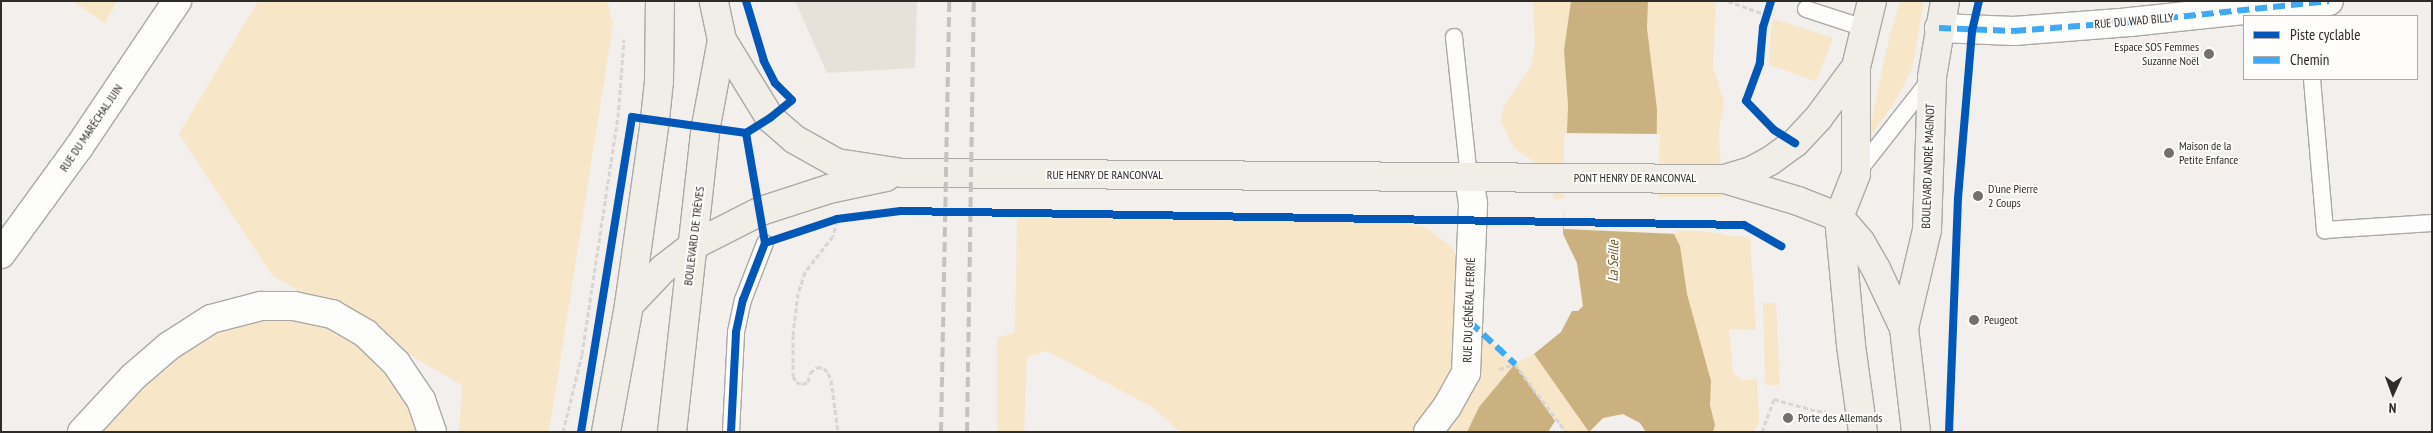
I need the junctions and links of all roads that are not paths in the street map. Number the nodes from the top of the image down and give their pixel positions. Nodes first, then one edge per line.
1 (177, 1) edge
2 (660, 1) edge
3 (714, 1) edge
4 (1872, 1) edge
5 (1944, 1) edge
6 (2314, 7) edge
7 (1806, 10) dead end
8 (1864, 28) junction
9 (1939, 28) junction
10 (1454, 37) dead end
11 (722, 40) junction
12 (1856, 67) junction
13 (1932, 77) junction
14 (2312, 80) edge
15 (902, 174) junction
16 (1856, 174) junction
17 (1469, 177) junction
18 (1546, 178) joint
19 (1724, 179) junction
20 (1839, 217) junction
21 (2432, 222) edge
22 (766, 243) dead end
23 (694, 245) junction
24 (1, 253) edge
25 (628, 305) junction
26 (1904, 328) junction
27 (1861, 421) edge
28 (82, 432) edge
29 (432, 432) edge
30 (606, 432) edge
31 (672, 432) edge
32 (732, 432) edge
33 (1428, 432) edge
34 (1916, 432) edge

1 - 24 street, RUE DU MARÉCHAL JUIN
2 - 25 main road
3 - 11 main road
4 - 8 main road
5 - 9 main road, BOULEVARD ANDRÉ MAGINOT
6 - 9 street, RUE DU WAD BILLY
7 - 8 lane
8 - 12 main road
9 - 13 main road, BOULEVARD ANDRÉ MAGINOT
10 - 17 lane
11 - 15 main road, RUE HENRY DE RANCONVAL
11 - 23 main road, BOULEVARD DE TRÈVES
12 - 16 main road
12 - 19 main road
13 - 16 lane
13 - 26 main road, BOULEVARD ANDRÉ MAGINOT
14 - 21 lane
15 - 17 main road, RUE HENRY DE RANCONVAL
15 - 23 main road
16 - 20 main road
17 - 18 main road, RUE HENRY DE RANCONVAL
17 - 33 street, RUE DU GÉNÉRAL FERRIÉ
18 - 19 main road, PONT HENRY DE RANCONVAL
19 - 20 main road
20 - 26 main road, BOULEVARD ANDRÉ MAGINOT
20 - 27 main road
22 - 32 lane
23 - 25 main road
23 - 31 main road, BOULEVARD DE TRÈVES
25 - 30 main road
26 - 34 main road, BOULEVARD ANDRÉ MAGINOT
28 - 29 street

